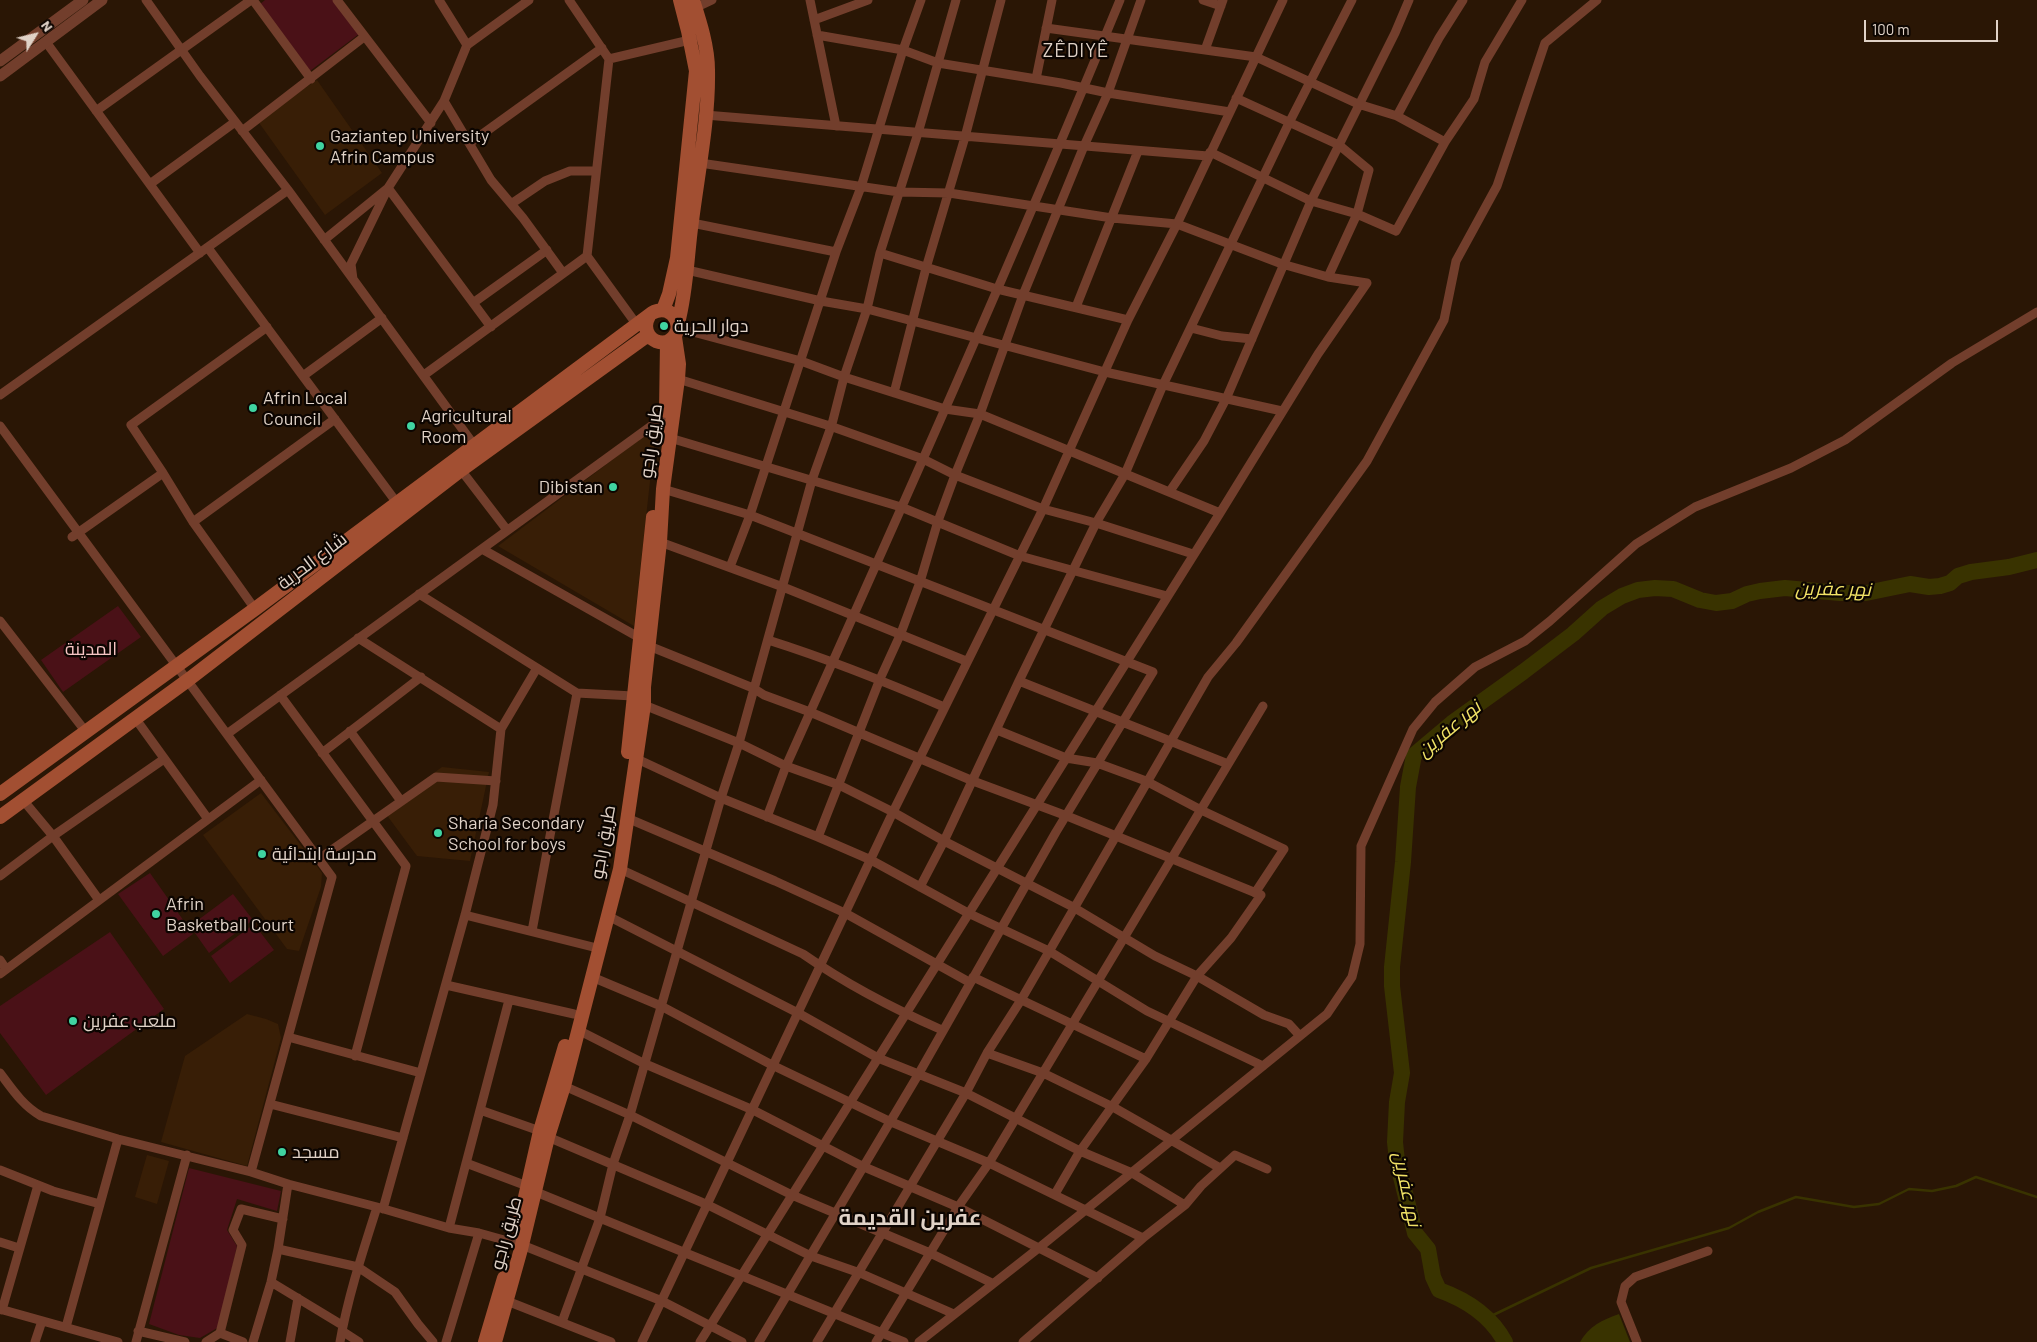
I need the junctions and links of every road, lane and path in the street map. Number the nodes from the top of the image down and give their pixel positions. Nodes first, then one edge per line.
1 (83, 0) edge
2 (102, 0) edge
3 (146, 0) edge
4 (252, 0) edge
5 (338, 0) edge
6 (439, 0) edge
7 (529, 0) edge
8 (569, 0) edge
9 (680, 0) edge
10 (712, 0) edge
11 (810, 0) edge
12 (868, 0) edge
13 (921, 0) edge
14 (956, 0) edge
15 (1001, 0) edge
16 (1052, 0) edge
17 (1120, 0) edge
18 (1141, 0) edge
19 (1203, 0) edge
20 (1283, 0) edge
21 (1352, 0) edge
22 (1409, 0) edge
23 (1463, 0) edge
24 (1522, 0) edge
25 (1597, 0) edge
26 (1222, 3) edge
27 (694, 4) edge
28 (814, 20) junction
29 (1046, 28) junction
30 (817, 35) junction
31 (1105, 36) junction
32 (364, 38) junction
33 (696, 39) junction
34 (1128, 39) junction
35 (46, 42) junction
36 (467, 45) junction
37 (602, 48) junction
38 (181, 50) junction
39 (903, 50) junction
40 (1205, 50) junction
41 (1256, 57) junction
42 (609, 59) junction
43 (0, 61) edge
44 (938, 63) junction
45 (982, 70) junction
46 (0, 76) edge
47 (310, 79) junction
48 (1036, 79) junction
49 (1311, 82) junction
50 (1084, 87) junction
51 (1108, 94) junction
52 (1236, 98) junction
53 (444, 101) junction
54 (1358, 104) junction
55 (96, 111) junction
56 (1230, 112) junction
57 (704, 115) junction
58 (1397, 116) junction
59 (235, 122) junction
60 (431, 123) junction
61 (1290, 123) junction
62 (836, 126) junction
63 (877, 130) junction
64 (242, 131) junction
65 (918, 133) junction
66 (965, 136) junction
67 (1445, 142) junction
68 (470, 143) junction
69 (1060, 144) junction
70 (1084, 146) junction
71 (1339, 146) junction
72 (1138, 151) junction
73 (1209, 154) junction
74 (700, 163) junction
75 (596, 170) junction
76 (1264, 178) junction
77 (150, 184) junction
78 (861, 187) junction
79 (388, 188) junction
80 (288, 190) junction
81 (899, 192) junction
82 (949, 193) junction
83 (1310, 202) junction
84 (511, 204) junction
85 (1033, 206) junction
86 (1059, 210) junction
87 (1356, 214) junction
88 (1112, 218) junction
89 (692, 223) junction
90 (1177, 224) junction
91 (324, 240) junction
92 (1232, 245) junction
93 (547, 250) junction
94 (204, 251) junction
95 (836, 252) junction
96 (880, 254) junction
97 (587, 256) junction
98 (1282, 264) junction
99 (926, 268) junction
100 (688, 270) junction
101 (563, 273) junction
102 (1328, 277) junction
103 (353, 279) junction
104 (997, 289) junction
105 (1024, 294) junction
106 (821, 301) junction
107 (473, 303) junction
108 (1076, 307) junction
109 (867, 309) junction
110 (663, 310) junction
111 (2037, 312) edge
112 (649, 316) junction
113 (382, 318) junction
114 (1128, 320) junction
115 (913, 322) junction
116 (637, 325) junction
117 (266, 327) junction
118 (490, 327) junction
119 (1191, 328) junction
120 (674, 332) junction
121 (648, 336) junction
122 (976, 338) junction
123 (1252, 339) junction
124 (1005, 346) junction
125 (801, 361) junction
126 (1105, 372) junction
127 (424, 375) junction
128 (302, 376) junction
129 (844, 377) junction
130 (678, 379) junction
131 (1163, 385) junction
132 (894, 393) junction
133 (0, 395) edge
134 (1226, 399) junction
135 (945, 409) junction
136 (784, 410) junction
137 (1282, 411) junction
138 (980, 414) junction
139 (665, 416) junction
140 (523, 417) junction
141 (335, 419) junction
142 (0, 426) edge
143 (830, 426) junction
144 (670, 438) junction
145 (474, 445) junction
146 (1068, 452) junction
147 (923, 459) junction
148 (765, 466) junction
149 (461, 470) junction
150 (164, 473) junction
151 (1125, 474) junction
152 (955, 475) junction
153 (812, 480) junction
154 (431, 486) junction
155 (663, 489) junction
156 (1170, 491) junction
157 (396, 503) junction
158 (901, 507) junction
159 (1043, 509) junction
160 (1220, 513) junction
161 (750, 515) junction
162 (193, 522) junction
163 (938, 522) junction
164 (1096, 522) junction
165 (507, 530) junction
166 (75, 534) junction
167 (798, 534) junction
168 (660, 542) junction
169 (482, 549) junction
170 (1193, 554) junction
171 (1020, 556) junction
172 (876, 564) junction
173 (730, 567) junction
174 (1072, 571) junction
175 (920, 582) junction
176 (783, 587) junction
177 (419, 594) junction
178 (1166, 596) junction
179 (255, 609) junction
180 (993, 610) junction
181 (853, 615) junction
182 (0, 621) edge
183 (1044, 630) junction
184 (900, 634) junction
185 (358, 638) junction
186 (768, 640) junction
187 (645, 642) junction
188 (833, 661) junction
189 (966, 661) junction
190 (1126, 661) junction
191 (176, 665) junction
192 (536, 668) junction
193 (421, 677) junction
194 (880, 679) junction
195 (188, 680) junction
196 (1019, 681) junction
197 (753, 688) junction
198 (577, 694) junction
199 (280, 695) junction
200 (639, 701) junction
201 (1263, 706) dead end
202 (944, 707) junction
203 (1095, 711) junction
204 (810, 712) junction
205 (135, 718) junction
206 (1123, 722) junction
207 (501, 729) junction
208 (997, 730) junction
209 (350, 731) junction
210 (86, 732) junction
211 (227, 734) junction
212 (859, 734) junction
213 (1171, 741) junction
214 (739, 742) junction
215 (322, 753) junction
216 (635, 758) junction
217 (920, 758) junction
218 (1066, 758) junction
219 (164, 759) junction
220 (1098, 763) junction
221 (1228, 764) junction
222 (786, 766) junction
223 (261, 780) junction
224 (496, 781) junction
225 (973, 781) junction
226 (1146, 781) junction
227 (839, 785) junction
228 (0, 794) edge
229 (721, 798) junction
230 (23, 800) junction
231 (401, 801) junction
232 (1036, 804) junction
233 (1201, 810) junction
234 (893, 812) junction
235 (0, 816) edge
236 (1067, 816) junction
237 (767, 817) junction
238 (627, 818) junction
239 (208, 819) junction
240 (373, 821) junction
241 (53, 836) junction
242 (1115, 836) junction
243 (818, 837) junction
244 (944, 841) junction
245 (706, 852) junction
246 (319, 859) junction
247 (1172, 859) junction
248 (871, 860) junction
249 (998, 868) junction
250 (620, 869) junction
251 (0, 876) edge
252 (1026, 884) junction
253 (920, 886) junction
254 (1255, 893) junction
255 (99, 900) junction
256 (692, 902) junction
257 (1073, 907) junction
258 (844, 913) junction
259 (968, 913) junction
260 (465, 915) junction
261 (608, 916) junction
262 (1001, 929) junction
263 (532, 931) junction
264 (1125, 937) junction
265 (593, 947) junction
266 (678, 950) junction
267 (1049, 951) junction
268 (0, 960) edge
269 (936, 965) junction
270 (821, 966) junction
271 (3, 972) edge
272 (592, 976) junction
273 (1197, 976) junction
274 (971, 980) junction
275 (1098, 981) junction
276 (446, 985) junction
277 (509, 1000) junction
278 (1021, 1000) junction
279 (661, 1006) junction
280 (798, 1013) junction
281 (574, 1014) junction
282 (906, 1014) junction
283 (1170, 1022) junction
284 (1072, 1024) junction
285 (578, 1030) junction
286 (942, 1030) junction
287 (1300, 1036) junction
288 (288, 1037) junction
289 (987, 1053) junction
290 (355, 1056) junction
291 (878, 1058) junction
292 (1146, 1059) junction
293 (643, 1064) junction
294 (772, 1065) junction
295 (1263, 1066) junction
296 (0, 1073) edge
297 (421, 1073) junction
298 (1044, 1073) junction
299 (918, 1075) junction
300 (564, 1086) junction
301 (966, 1093) junction
302 (850, 1102) junction
303 (270, 1104) junction
304 (1112, 1106) junction
305 (480, 1110) junction
306 (753, 1110) junction
307 (630, 1115) junction
308 (1016, 1118) junction
309 (889, 1121) junction
310 (544, 1134) junction
311 (403, 1138) junction
312 (118, 1139) junction
313 (1172, 1140) junction
314 (937, 1141) junction
315 (822, 1146) junction
316 (1080, 1151) junction
317 (187, 1155) junction
318 (727, 1162) junction
319 (466, 1163) junction
320 (989, 1163) junction
321 (613, 1164) junction
322 (862, 1166) junction
323 (1220, 1168) junction
324 (1267, 1169) dead end
325 (0, 1170) edge
326 (251, 1172) junction
327 (1132, 1173) junction
328 (288, 1184) junction
329 (38, 1185) junction
330 (910, 1187) junction
331 (532, 1189) junction
332 (1055, 1194) junction
333 (792, 1195) junction
334 (100, 1204) junction
335 (708, 1205) junction
336 (1185, 1205) junction
337 (958, 1207) junction
338 (380, 1208) junction
339 (1086, 1210) junction
340 (834, 1214) junction
341 (600, 1218) junction
342 (283, 1219) junction
343 (449, 1228) junction
344 (884, 1232) junction
345 (479, 1233) junction
346 (768, 1235) junction
347 (1143, 1238) junction
348 (0, 1242) edge
349 (518, 1244) junction
350 (1040, 1247) junction
351 (19, 1248) junction
352 (278, 1249) junction
353 (1708, 1251) dead end
354 (685, 1253) junction
355 (930, 1253) junction
356 (811, 1256) junction
357 (358, 1267) junction
358 (582, 1269) junction
359 (860, 1272) junction
360 (742, 1276) junction
361 (1098, 1278) junction
362 (271, 1282) junction
363 (992, 1283) junction
364 (906, 1292) junction
365 (787, 1294) junction
366 (298, 1298) junction
367 (507, 1301) junction
368 (662, 1301) junction
369 (1, 1310) edge
370 (954, 1314) junction
371 (833, 1315) junction
372 (42, 1321) junction
373 (562, 1322) junction
374 (66, 1326) junction
375 (710, 1326) junction
376 (342, 1328) junction
377 (138, 1331) junction
378 (83, 1332) junction
379 (220, 1333) junction
380 (880, 1333) junction
381 (35, 1342) edge
382 (80, 1342) edge
383 (118, 1342) edge
384 (136, 1342) edge
385 (185, 1342) edge
386 (206, 1342) edge
387 (243, 1342) edge
388 (253, 1342) edge
389 (290, 1342) edge
390 (340, 1342) edge
391 (359, 1342) edge
392 (433, 1342) edge
393 (446, 1342) edge
394 (485, 1342) edge
395 (495, 1342) edge
396 (610, 1342) edge
397 (642, 1342) edge
398 (700, 1342) edge
399 (742, 1342) edge
400 (759, 1342) edge
401 (817, 1342) edge
402 (876, 1342) edge
403 (904, 1342) edge
404 (919, 1342) edge
405 (1023, 1342) edge
406 (1637, 1342) edge

1 - 43 street
2 - 35 street
3 - 38 street
4 - 38 street
4 - 47 street
5 - 32 street
6 - 36 street
7 - 36 street
8 - 37 street
9 - 33 main road, طريق راجو
10 - 27 street
11 - 28 street
12 - 28 street
13 - 39 street
14 - 44 street
15 - 45 street
16 - 29 street
17 - 31 street
18 - 34 street
19 - 26 street
20 - 41 street
21 - 49 street
22 - 54 street
23 - 58 street
24 - 67 street
25 - 213 street
26 - 40 street
27 - 33 main road, طريق راجو
28 - 30 street
29 - 31 street
29 - 48 street
30 - 39 street
30 - 62 street
31 - 34 street
31 - 50 street
32 - 47 street
32 - 60 street
33 - 42 street
33 - 57 main road, طريق راجو
33 - 110 main road, طريق راجو
34 - 40 street
34 - 51 street
35 - 46 street
35 - 55 street
36 - 53 street
37 - 42 street
37 - 68 street
38 - 55 street
38 - 59 street
39 - 44 street
39 - 63 street
40 - 41 street
41 - 49 street
41 - 52 street
42 - 75 street
44 - 45 street
44 - 65 street
45 - 48 street
45 - 66 street
47 - 64 street
48 - 50 street
49 - 54 street
49 - 61 street
50 - 51 street
50 - 69 street
51 - 56 street
51 - 70 street
52 - 56 street
52 - 61 street
53 - 60 street
53 - 68 street
54 - 58 street
54 - 71 street
55 - 77 street
56 - 73 street
57 - 62 street
57 - 74 main road, طريق راجو
58 - 67 street
59 - 64 street
59 - 77 street
60 - 79 street
61 - 71 street
61 - 76 street
62 - 63 street
63 - 65 street
63 - 78 street
64 - 80 street
65 - 66 street
65 - 81 street
66 - 69 street
66 - 82 street
67 - 87 street
68 - 84 street
69 - 70 street
69 - 85 street
70 - 72 street
70 - 86 street
71 - 83 street
71 - 87 street
72 - 73 street
72 - 88 street
73 - 76 street
73 - 90 street
74 - 78 street
74 - 89 main road, طريق راجو
75 - 84 street
75 - 97 street
76 - 83 street
76 - 92 street
77 - 94 street
78 - 81 street
78 - 95 street
79 - 91 street
79 - 103 street
79 - 107 street
80 - 91 street
80 - 94 street
81 - 82 street
81 - 96 street
82 - 85 street
82 - 99 street
83 - 87 street
83 - 98 street
84 - 93 street
85 - 86 street
85 - 104 street
86 - 88 street
86 - 105 street
87 - 102 street
88 - 90 street
88 - 108 street
89 - 95 street
89 - 100 main road, طريق راجو
90 - 92 street
90 - 114 street
91 - 103 street
92 - 98 street
92 - 119 street
93 - 101 street
93 - 107 street
94 - 117 street
94 - 133 street
95 - 106 street
96 - 99 street
96 - 109 street
97 - 101 street
97 - 116 street
98 - 102 street
98 - 123 street
99 - 104 street
99 - 115 street
100 - 106 street
100 - 120 main road, طريق راجو
101 - 118 street
102 - 137 street
103 - 113 street
104 - 105 street
104 - 122 street
105 - 108 street
105 - 124 street
106 - 109 street
106 - 125 street
107 - 118 street
108 - 114 street
109 - 115 street
109 - 129 street
110 - 112 main road
110 - 120 main road
111 - 287 street
112 - 116 main road, شارع الحرية
112 - 121 main road
113 - 127 street
113 - 128 street
114 - 126 street
115 - 122 street
115 - 132 street
116 - 140 main road, شارع الحرية
117 - 128 street
117 - 150 street
118 - 127 street
119 - 123 street
119 - 131 street
120 - 121 main road
120 - 125 street
120 - 130 main road, طريق راجو
120 - 139 main road, طريق راجو
121 - 140 main road, شارع الحرية
122 - 124 street
122 - 135 street
123 - 134 street
124 - 126 street
124 - 138 street
125 - 129 street
125 - 136 street
126 - 131 street
126 - 146 street
127 - 145 street
128 - 141 street
129 - 132 street
129 - 143 street
130 - 136 street
130 - 144 main road, طريق راجو
131 - 134 street
131 - 151 street
132 - 135 street
134 - 137 street
134 - 156 street
135 - 138 street
135 - 147 street
136 - 143 street
136 - 148 street
137 - 160 street
138 - 146 street
138 - 152 street
139 - 165 street
139 - 187 main road, طريق راجو
140 - 145 main road, شارع الحرية
140 - 149 main road, شارع الحرية
141 - 157 street
141 - 162 street
142 - 166 street
143 - 147 street
143 - 153 street
144 - 148 street
144 - 155 main road, طريق راجو
145 - 154 main road, شارع الحرية
146 - 151 street
146 - 159 street
147 - 152 street
147 - 158 street
148 - 153 street
148 - 161 street
149 - 154 main road, شارع الحرية
149 - 165 street
150 - 162 street
150 - 166 street
151 - 156 street
151 - 164 street
152 - 159 street
152 - 163 street
153 - 158 street
153 - 167 street
154 - 157 main road, شارع الحرية
154 - 195 main road, شارع الحرية
155 - 161 street
155 - 168 main road, طريق راجو
156 - 160 street
157 - 179 main road, شارع الحرية
158 - 163 street
158 - 172 street
159 - 164 street
159 - 171 street
160 - 170 street
161 - 167 street
161 - 173 street
162 - 179 street
163 - 171 street
163 - 175 street
164 - 170 street
164 - 174 street
165 - 169 street
166 - 191 street
167 - 172 street
167 - 176 street
168 - 173 street
168 - 187 main road, طريق راجو
169 - 177 street
169 - 187 street
170 - 178 street
171 - 174 street
171 - 180 street
172 - 175 street
172 - 181 street
173 - 176 street
174 - 178 street
174 - 183 street
175 - 180 street
175 - 184 street
176 - 181 street
176 - 186 street
177 - 185 street
177 - 192 street
178 - 190 street
179 - 191 main road, شارع الحرية
180 - 183 street
180 - 189 street
181 - 184 street
181 - 188 street
182 - 210 street
183 - 190 street
183 - 196 street
184 - 189 street
184 - 194 street
185 - 193 street
185 - 199 street
186 - 188 street
186 - 197 street
187 - 197 street
187 - 200 main road, طريق راجو
188 - 194 street
188 - 204 street
189 - 202 street
190 - 203 street
190 - 206 street
191 - 195 street
191 - 210 main road, شارع الحرية
192 - 198 street
192 - 207 street
193 - 207 street
193 - 209 street
194 - 202 street
194 - 212 street
195 - 205 main road, شارع الحرية
195 - 211 street
196 - 203 street
196 - 208 street
197 - 204 street
197 - 214 street
198 - 200 street
198 - 263 street
199 - 211 street
199 - 215 street
200 - 214 street
200 - 216 main road, طريق راجو
200 - 265 main road, طريق راجو
201 - 221 street
202 - 217 street
203 - 206 street
203 - 218 street
204 - 212 street
204 - 222 street
205 - 219 street
205 - 230 main road, شارع الحرية
206 - 213 street
206 - 220 street
207 - 224 street
208 - 218 street
208 - 225 street
209 - 215 street
209 - 231 street
210 - 228 main road, شارع الحرية
211 - 223 street
212 - 217 street
212 - 227 street
213 - 221 street
213 - 226 street
214 - 222 street
214 - 229 street
215 - 240 street
216 - 229 street
216 - 238 main road, طريق راجو
217 - 225 street
217 - 234 street
218 - 220 street
218 - 232 street
219 - 239 street
219 - 241 street
220 - 226 street
220 - 236 street
221 - 233 street
222 - 227 street
222 - 237 street
223 - 239 street
223 - 246 street
224 - 231 street
224 - 260 street
225 - 232 street
225 - 244 street
226 - 233 street
226 - 242 street
227 - 234 street
227 - 243 street
229 - 237 street
229 - 245 street
230 - 235 main road, شارع الحرية
230 - 241 street
231 - 240 street
232 - 236 street
232 - 249 street
233 - 247 street
233 - 254 street
234 - 244 street
234 - 248 street
236 - 242 street
236 - 252 street
237 - 243 street
238 - 245 street
238 - 250 main road, طريق راجو
239 - 255 street
240 - 246 street
240 - 290 street
241 - 251 street
241 - 255 street
242 - 247 street
242 - 257 street
243 - 248 street
244 - 249 street
244 - 253 street
245 - 256 street
245 - 258 street
246 - 288 street
247 - 254 street
247 - 264 street
248 - 253 street
248 - 258 street
249 - 252 street
249 - 259 street
250 - 256 street
250 - 261 main road, طريق راجو
252 - 257 street
252 - 262 street
253 - 259 street
254 - 273 street
255 - 271 street
256 - 266 street
256 - 270 street
257 - 264 street
257 - 267 street
258 - 269 street
258 - 270 street
259 - 262 street
259 - 269 street
260 - 263 street
260 - 276 street
261 - 266 street
261 - 272 main road, طريق راجو
262 - 267 street
262 - 274 street
263 - 265 street
264 - 273 street
264 - 275 street
265 - 281 main road, طريق راجو
266 - 279 street
266 - 280 street
267 - 275 street
267 - 278 street
268 - 271 street
269 - 274 street
269 - 282 street
270 - 280 street
270 - 282 street
272 - 279 street
272 - 285 main road, طريق راجو
273 - 283 street
273 - 287 street
274 - 278 street
274 - 286 street
275 - 283 street
275 - 284 street
276 - 277 street
276 - 297 street
277 - 281 street
277 - 305 street
278 - 284 street
278 - 289 street
279 - 293 street
279 - 294 street
280 - 291 street
280 - 294 street
281 - 310 main road, طريق راجو
282 - 286 street
282 - 291 street
283 - 292 street
283 - 295 street
284 - 292 street
284 - 298 street
285 - 293 street
285 - 300 main road, طريق راجو
286 - 299 street
287 - 295 street
288 - 290 street
288 - 303 street
289 - 298 street
289 - 301 street
290 - 297 street
291 - 299 street
291 - 302 street
292 - 304 street
293 - 306 street
293 - 307 street
294 - 302 street
294 - 306 street
295 - 313 street
296 - 312 street
297 - 311 street
298 - 304 street
298 - 308 street
299 - 301 street
299 - 309 street
300 - 307 street
300 - 310 main road, طريق راجو
301 - 308 street
301 - 314 street
302 - 309 street
302 - 315 street
303 - 311 street
303 - 326 street
304 - 313 street
304 - 316 street
305 - 310 street
305 - 319 street
306 - 315 street
306 - 318 street
307 - 318 street
307 - 321 street
308 - 316 street
308 - 320 street
309 - 314 street
309 - 322 street
310 - 321 street
310 - 331 main road, طريق راجو
311 - 338 street
312 - 317 street
312 - 334 street
313 - 323 street
313 - 327 street
314 - 320 street
314 - 330 street
315 - 322 street
315 - 333 street
316 - 327 street
316 - 332 street
317 - 326 street
317 - 377 street
318 - 333 street
318 - 335 street
319 - 331 street
319 - 343 street
320 - 332 street
320 - 337 street
321 - 335 street
321 - 341 street
322 - 330 street
322 - 340 street
323 - 324 street
323 - 336 street
325 - 329 street
326 - 328 street
327 - 336 street
327 - 339 street
328 - 338 street
328 - 342 street
329 - 334 street
329 - 351 street
330 - 337 street
330 - 344 street
331 - 341 street
331 - 349 main road, طريق راجو
332 - 339 street
333 - 340 street
333 - 346 street
334 - 374 street
335 - 346 street
335 - 354 street
336 - 347 street
337 - 350 street
337 - 355 street
338 - 343 street
338 - 357 street
339 - 347 street
339 - 350 street
340 - 344 street
340 - 356 street
341 - 354 street
341 - 358 street
342 - 352 street
342 - 379 street
343 - 345 street
344 - 355 street
344 - 359 street
345 - 349 street
345 - 393 street
346 - 356 street
346 - 360 street
347 - 361 street
348 - 351 street
349 - 358 street
349 - 367 main road, طريق راجو
349 - 394 main road, طريق راجو
350 - 361 street
350 - 363 street
351 - 369 street
352 - 357 street
352 - 362 street
353 - 406 street
354 - 360 street
354 - 368 street
355 - 363 street
355 - 364 street
356 - 359 street
356 - 365 street
357 - 376 street
357 - 392 street
358 - 368 street
358 - 373 street
359 - 364 street
359 - 371 street
360 - 365 street
360 - 375 street
361 - 405 street
362 - 366 street
362 - 388 street
363 - 370 street
364 - 370 street
364 - 380 street
365 - 371 street
365 - 400 street
366 - 376 street
366 - 389 street
367 - 373 street
367 - 395 main road, طريق راجو
368 - 375 street
368 - 397 street
369 - 372 street
370 - 404 street
371 - 380 street
371 - 401 street
372 - 374 street
372 - 381 street
373 - 396 street
374 - 378 street
375 - 398 street
375 - 399 street
376 - 390 street
376 - 391 street
377 - 384 street
377 - 385 street
378 - 382 street
378 - 383 street
379 - 386 street
379 - 387 street
380 - 402 street
380 - 403 street

